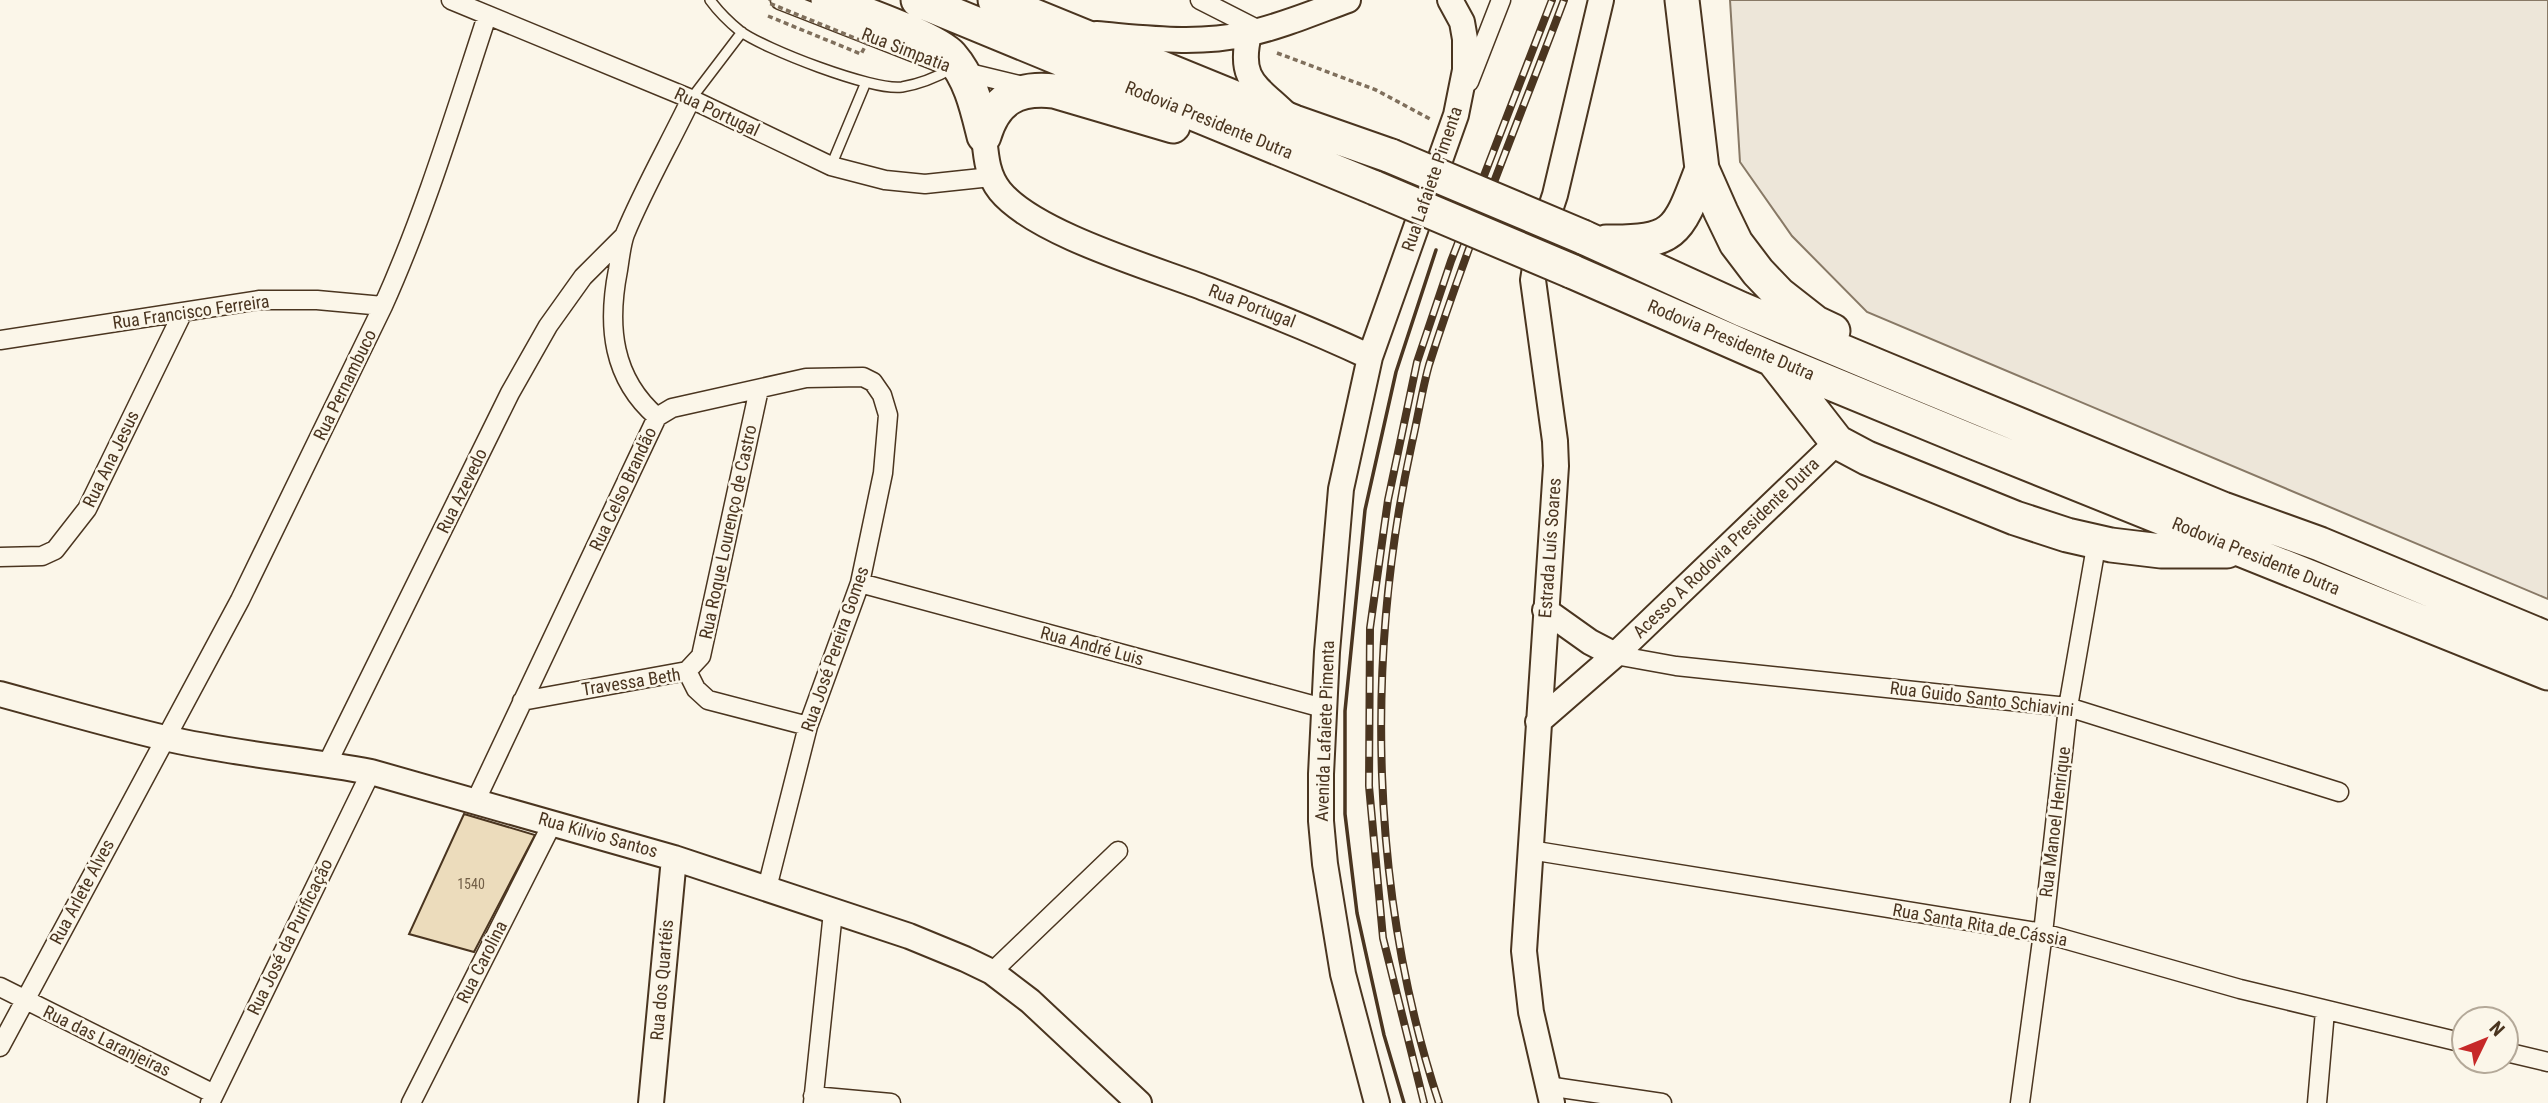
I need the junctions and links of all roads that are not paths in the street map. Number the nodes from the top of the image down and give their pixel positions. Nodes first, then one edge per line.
1 (451, 0) edge
2 (710, 0) edge
3 (780, 0) edge
4 (828, 0) edge
5 (918, 0) edge
6 (995, 0) edge
7 (1200, 0) edge
8 (1348, 0) edge
9 (1450, 0) edge
10 (1501, 0) edge
11 (1601, 0) edge
12 (1682, 0) edge
13 (487, 16) junction
14 (1069, 31) junction
15 (741, 32) junction
16 (1254, 32) junction
17 (957, 69) junction
18 (866, 82) junction
19 (1035, 89) junction
20 (691, 99) junction
21 (1294, 122) junction
22 (1453, 122) junction
23 (984, 136) junction
24 (1251, 137) junction
25 (831, 166) junction
26 (1702, 169) junction
27 (991, 177) junction
28 (624, 236) junction
29 (1589, 239) junction
30 (383, 306) junction
31 (183, 312) junction
32 (0, 340) edge
33 (1370, 356) junction
34 (1772, 359) junction
35 (759, 389) junction
36 (657, 417) junction
37 (1837, 442) junction
38 (2097, 541) junction
39 (2319, 544) junction
40 (2245, 551) junction
41 (0, 557) edge
42 (860, 583) junction
43 (1545, 610) junction
44 (2548, 639) edge
45 (1615, 655) junction
46 (687, 671) junction
47 (2548, 673) edge
48 (0, 694) edge
49 (522, 701) junction
50 (2068, 707) junction
51 (1323, 708) junction
52 (1538, 722) junction
53 (808, 726) junction
54 (166, 738) junction
55 (327, 764) junction
56 (371, 772) junction
57 (2339, 792) dead end
58 (476, 800) junction
59 (553, 822) junction
60 (1530, 850) junction
61 (1118, 852) dead end
62 (674, 858) junction
63 (767, 888) junction
64 (833, 912) junction
65 (2043, 933) junction
66 (992, 972) junction
67 (0, 987) edge
68 (24, 1000) junction
69 (2325, 1012) junction
70 (2450, 1040) edge
71 (0, 1047) edge
72 (2520, 1055) edge
73 (2548, 1062) edge
74 (1549, 1095) edge
75 (212, 1099) edge
76 (813, 1100) edge
77 (411, 1103) edge
78 (651, 1103) edge
79 (891, 1103) edge
80 (1139, 1103) edge
81 (1377, 1103) edge
82 (1662, 1103) edge
83 (2020, 1103) edge
84 (2317, 1103) edge

1 - 13 street, Rua Portugal
2 - 15 lane
3 - 17 street, Rua Simpatia
4 - 17 highway
5 - 24 highway, Rodovia Presidente Dutra
6 - 14 highway, Rodovia Presidente Dutra
7 - 16 street
8 - 16 main road
9 - 22 main road, Rua Lafaiete Pimenta
10 - 22 street
11 - 43 main road, Estrada Luís Soares
12 - 26 highway
13 - 20 street, Rua Portugal
13 - 30 street, Rua Pernambuco
14 - 16 main road
14 - 21 highway, Rodovia Presidente Dutra
15 - 18 lane
15 - 20 lane
16 - 21 main road
17 - 18 lane
17 - 19 street, Rua Simpatia
17 - 23 highway
18 - 25 lane
19 - 23 highway
19 - 24 highway
20 - 25 street, Rua Portugal
20 - 28 street, Rua Celso Brandão
21 - 29 highway, Rodovia Presidente Dutra, bridge
22 - 33 main road, Rua Lafaiete Pimenta
23 - 27 main road
24 - 34 highway, Rodovia Presidente Dutra, bridge
25 - 27 street, Rua Portugal
26 - 29 highway
26 - 39 highway
27 - 33 main road, Rua Portugal
28 - 36 street, Rua Celso Brandão
28 - 55 street, Rua Azevedo
29 - 39 highway, Rodovia Presidente Dutra
30 - 31 street, Rua Francisco Ferreira
30 - 54 street, Rua Pernambuco
31 - 32 street, Rua Francisco Ferreira
31 - 41 street, Rua Ana Jesus
33 - 51 main road, Avenida Lafaiete Pimenta
34 - 37 highway
34 - 40 highway, Rodovia Presidente Dutra
35 - 36 street, Rua José Pereira Gomes
35 - 42 street, Rua José Pereira Gomes
35 - 46 street, Rua Roque Lourenço de Castro
36 - 49 street, Rua Celso Brandão
37 - 38 highway
37 - 45 main road, Acesso A Rodovia Presidente Dutra
38 - 40 highway
38 - 50 street, Rua Manoel Henrique
39 - 44 highway, Rodovia Presidente Dutra
40 - 47 highway, Rodovia Presidente Dutra
42 - 51 street, Rua André Luis
42 - 53 street, Rua José Pereira Gomes
43 - 45 main road
43 - 52 main road, Estrada Luís Soares
45 - 50 street, Rua Guido Santo Schiavini
45 - 52 main road, Acesso A Rodovia Presidente Dutra
46 - 49 street, Travessa Beth
46 - 53 street, Travessa Beth
48 - 54 main road, Rua Kilvio Santos
49 - 58 street, Rua Celso Brandão
50 - 57 street, Rua Guido Santo Schiavini
50 - 65 street, Rua Manoel Henrique
51 - 81 main road, Avenida Lafaiete Pimenta
52 - 60 main road, Estrada Luís Soares
53 - 63 street, Rua José Pereira Gomes
54 - 55 main road, Rua Kilvio Santos
54 - 68 street, Rua Arlete Alves
55 - 56 main road, Rua Kilvio Santos
56 - 58 main road, Rua Kilvio Santos
56 - 75 street, Rua José da Purificação
58 - 59 main road, Rua Kilvio Santos
59 - 62 main road, Rua Kilvio Santos
59 - 77 street, Rua Carolina
60 - 65 street, Rua Santa Rita de Cássia
60 - 74 main road, Estrada Luís Soares
61 - 66 street
62 - 63 main road, Rua Kilvio Santos
62 - 78 main road, Rua dos Quartéis
63 - 64 main road, Rua Kilvio Santos
64 - 66 main road, Rua Kilvio Santos
64 - 76 street
65 - 69 street, Rua Santa Rita de Cássia
65 - 83 street, Rua Manoel Henrique
66 - 80 main road, Rua Kilvio Santos
67 - 68 street, Rua das Laranjeiras
68 - 71 street, Rua Arlete Alves
68 - 75 street, Rua das Laranjeiras
69 - 70 street, Rua Santa Rita de Cássia
69 - 84 street
72 - 73 street
74 - 82 street
76 - 79 street

